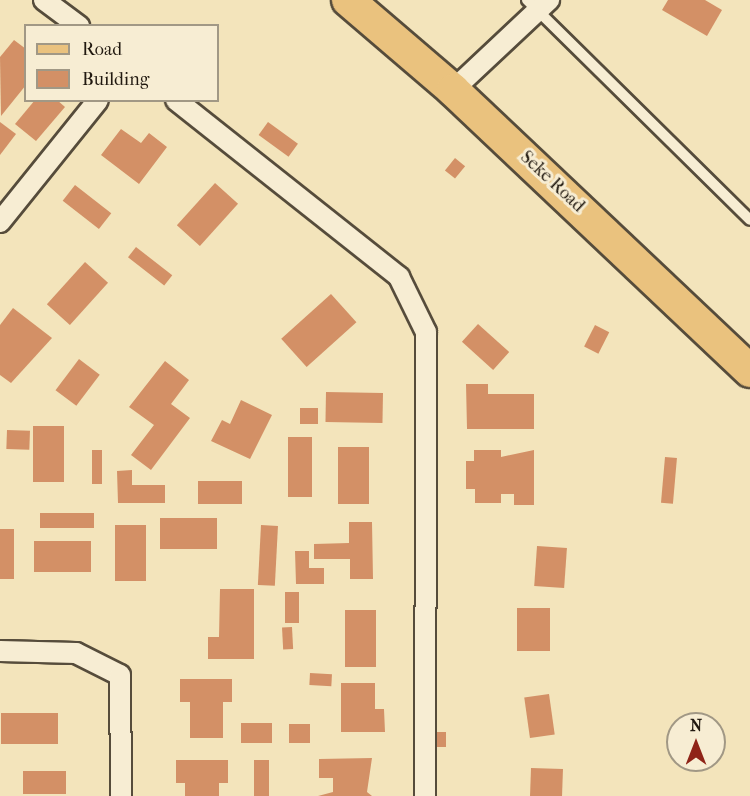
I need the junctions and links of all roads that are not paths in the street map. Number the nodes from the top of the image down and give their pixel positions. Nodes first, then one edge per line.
1 (44, 0) edge
2 (348, 0) edge
3 (537, 3) edge
4 (76, 24) edge
5 (453, 90) junction
6 (96, 102) edge
7 (179, 102) edge
8 (750, 220) edge
9 (0, 222) edge
10 (750, 371) edge
11 (0, 651) edge
12 (121, 796) edge
13 (425, 796) edge

1 - 4 street
2 - 5 main road, Seke Road
3 - 5 street
3 - 8 lane
5 - 10 main road, Seke Road
6 - 9 street
7 - 13 street
11 - 12 street

